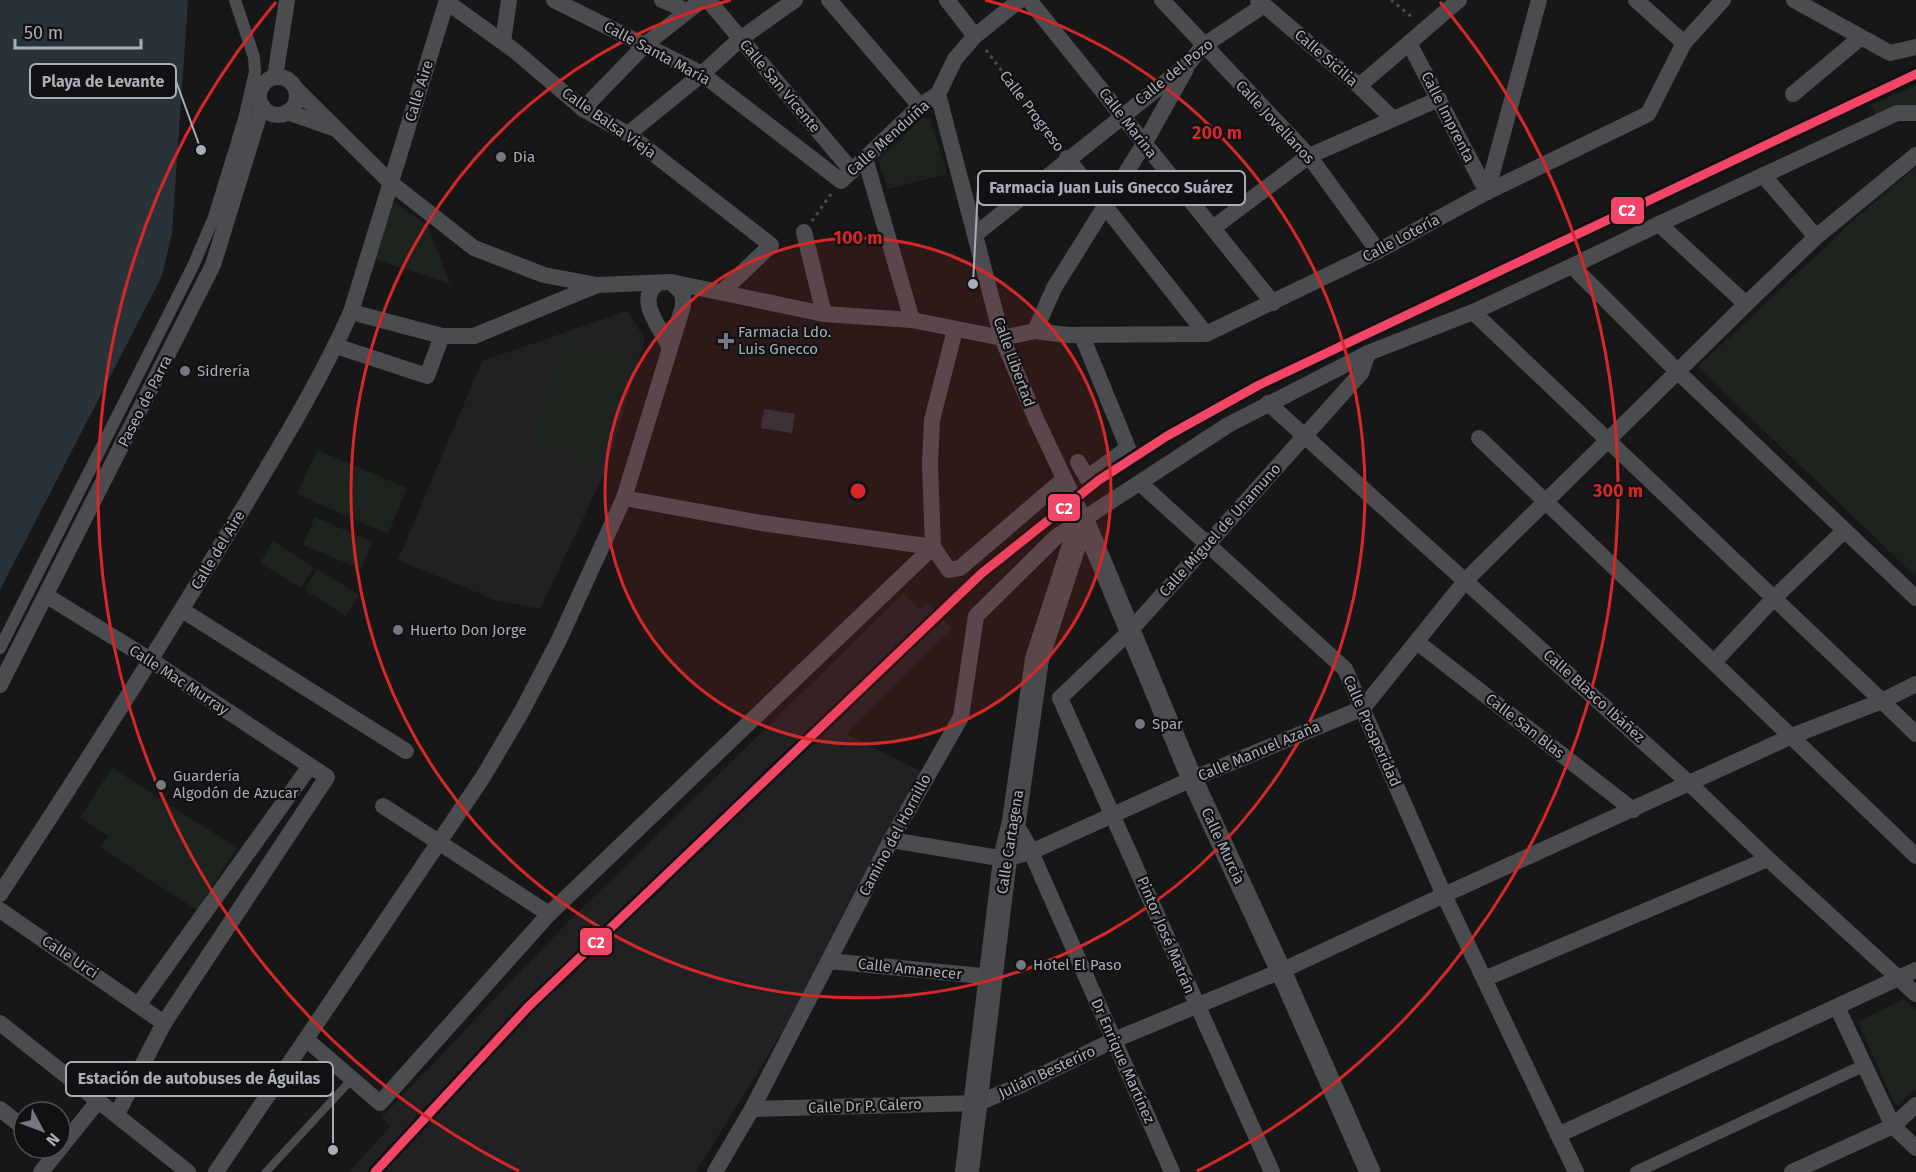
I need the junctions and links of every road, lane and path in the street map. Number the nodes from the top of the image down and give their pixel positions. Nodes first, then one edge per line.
1 (235, 0) edge
2 (288, 0) edge
3 (509, 0) edge
4 (554, 0) edge
5 (662, 0) edge
6 (702, 0) edge
7 (708, 0) edge
8 (795, 0) edge
9 (829, 0) edge
10 (947, 0) edge
11 (1020, 0) edge
12 (1029, 0) edge
13 (1162, 0) edge
14 (1391, 0) edge
15 (1459, 0) edge
16 (1539, 0) edge
17 (1636, 0) edge
18 (1723, 0) edge
19 (1794, 0) edge
20 (447, 1) edge
21 (1261, 2) edge
22 (687, 11) junction
23 (1425, 28) junction
24 (975, 36) junction
25 (1860, 38) junction
26 (740, 39) junction
27 (503, 42) junction
28 (1409, 43) junction
29 (1684, 43) junction
30 (646, 44) junction
31 (1203, 46) junction
32 (1916, 46) edge
33 (1189, 63) junction
34 (702, 74) junction
35 (275, 77) junction
36 (1359, 86) junction
37 (296, 89) junction
38 (938, 94) junction
39 (1793, 94) dead end
40 (1439, 99) junction
41 (262, 106) junction
42 (920, 106) junction
43 (583, 108) junction
44 (286, 112) junction
45 (1916, 113) edge
46 (1122, 114) junction
47 (1392, 118) junction
48 (336, 129) junction
49 (628, 134) junction
50 (1144, 144) junction
51 (1916, 155) edge
52 (1309, 156) junction
53 (865, 158) junction
54 (1067, 158) junction
55 (846, 176) junction
56 (1763, 176) junction
57 (391, 183) junction
58 (1487, 192) junction
59 (1104, 207) junction
60 (1659, 224) junction
61 (1213, 228) junction
62 (804, 232) dead end
63 (975, 234) junction
64 (1816, 237) junction
65 (1378, 251) junction
66 (1572, 266) junction
67 (619, 282) junction
68 (665, 283) junction
69 (597, 285) junction
70 (718, 291) junction
71 (1273, 303) junction
72 (1746, 304) junction
73 (682, 308) junction
74 (650, 309) junction
75 (351, 312) junction
76 (1473, 312) junction
77 (824, 314) junction
78 (912, 320) junction
79 (955, 330) junction
80 (1035, 331) junction
81 (1206, 334) junction
82 (1074, 335) junction
83 (442, 336) junction
84 (1002, 338) junction
85 (336, 346) junction
86 (669, 346) junction
87 (1368, 353) junction
88 (1677, 371) junction
89 (1268, 403) junction
90 (1304, 436) junction
91 (1479, 438) dead end
92 (1608, 440) junction
93 (1078, 462) dead end
94 (1064, 479) junction
95 (1141, 484) junction
96 (624, 498) junction
97 (1546, 501) junction
98 (1083, 518) junction
99 (1844, 531) junction
100 (1208, 545) junction
101 (933, 547) junction
102 (1466, 580) junction
103 (47, 596) junction
104 (1774, 597) junction
105 (1916, 598) edge
106 (182, 610) junction
107 (1130, 631) junction
108 (1417, 642) junction
109 (0, 648) edge
110 (152, 661) junction
111 (1715, 661) junction
112 (1036, 683) junction
113 (1916, 684) edge
114 (0, 685) edge
115 (1060, 698) junction
116 (1882, 701) junction
117 (1363, 708) junction
118 (1916, 734) edge
119 (1792, 736) junction
120 (406, 751) dead end
121 (310, 766) junction
122 (1192, 779) junction
123 (1690, 784) junction
124 (383, 806) dead end
125 (1633, 810) junction
126 (1113, 814) junction
127 (1014, 821) junction
128 (891, 840) junction
129 (436, 842) junction
130 (1031, 852) junction
131 (1916, 856) edge
132 (1005, 859) junction
133 (1768, 859) junction
134 (0, 894) edge
135 (1444, 895) junction
136 (0, 910) edge
137 (549, 914) junction
138 (829, 961) junction
139 (1281, 970) junction
140 (1916, 970) edge
141 (992, 977) junction
142 (1898, 978) junction
143 (1484, 979) junction
144 (1916, 994) edge
145 (139, 1004) junction
146 (1196, 1005) junction
147 (1837, 1007) junction
148 (0, 1023) edge
149 (164, 1023) junction
150 (307, 1040) junction
151 (1114, 1041) junction
152 (1864, 1065) junction
153 (352, 1080) junction
154 (99, 1100) junction
155 (978, 1103) junction
156 (1916, 1105) edge
157 (0, 1108) edge
158 (752, 1109) junction
159 (117, 1114) junction
160 (12, 1118) edge
161 (1893, 1126) junction
162 (72, 1129) edge
163 (1558, 1135) junction
164 (1916, 1148) edge
165 (188, 1172) edge
166 (216, 1172) edge
167 (266, 1172) edge
168 (715, 1172) edge
169 (967, 1172) edge
170 (1172, 1172) edge
171 (1272, 1172) edge
172 (1370, 1172) edge
173 (1576, 1172) edge
174 (1636, 1172) edge
175 (1792, 1172) edge

1 - 109 street
2 - 35 street, Paseo de Parra
3 - 27 street
4 - 30 street, Calle Santa María
5 - 22 street
6 - 22 street
7 - 26 street, Calle San Vicente
8 - 26 street
9 - 42 street
10 - 24 street
11 - 24 street, Calle Menduiña
12 - 46 street, Calle Marina
13 - 31 street, Calle Jovellanos
14 - 23 path
15 - 23 street
16 - 58 street
17 - 29 street
18 - 29 street, Calle Lotería
19 - 25 street
20 - 27 street, Calle Balsa Vieja
20 - 57 street, Calle Aire
21 - 31 street, Calle del Pozo
21 - 36 street, Calle Sicilia
22 - 30 street
23 - 28 street
24 - 38 street, Calle Menduiña
24 - 54 path, Calle Progreso
25 - 32 street
25 - 39 street
26 - 34 street
26 - 55 street, Calle San Vicente
27 - 43 street, Calle Balsa Vieja
28 - 36 street
28 - 40 street, Calle Imprenta
29 - 58 street, Calle Lotería
30 - 34 street, Calle Santa María
30 - 43 street
31 - 33 street, Calle del Pozo
31 - 52 street, Calle Jovellanos
33 - 46 street, Calle del Pozo
33 - 50 street
34 - 49 street
34 - 55 street, Calle Santa María
35 - 37 street
35 - 41 street, Paseo de Parra
36 - 47 street, Calle Sicilia
37 - 44 street
37 - 48 street
38 - 42 street, Calle Menduiña
38 - 63 street, Calle Libertad
40 - 47 street
40 - 58 street, Calle Imprenta
41 - 44 street
41 - 103 street, Paseo de Parra
42 - 53 street, Calle Menduiña
43 - 49 street, Calle Balsa Vieja
44 - 48 street
45 - 56 street, Camino del Hornillo
46 - 50 street, Calle Marina
46 - 54 street, Calle del Pozo
47 - 52 street
48 - 57 street
49 - 70 street, Calle Balsa Vieja
50 - 59 street
50 - 61 street, Calle Marina
51 - 64 street, Calle Manuel Azaña
52 - 61 street
52 - 65 street, Calle Jovellanos
53 - 55 street, Calle Menduiña
53 - 78 street
54 - 59 street, Calle Progreso
54 - 63 street, Calle del Pozo
56 - 60 street, Camino del Hornillo
56 - 64 street
57 - 69 street
57 - 75 street, Calle del Aire
58 - 65 street, Calle Lotería
59 - 80 street
59 - 81 street, Calle Progreso
60 - 66 street, Camino del Hornillo
60 - 72 street
61 - 71 street, Calle Marina
62 - 77 street
63 - 84 street, Calle Libertad
64 - 72 street, Calle Manuel Azaña
65 - 71 street, Calle Lotería
66 - 76 street, Camino del Hornillo
66 - 88 street
67 - 68 street
67 - 69 street
67 - 74 street
68 - 70 street
68 - 73 street
68 - 74 street
69 - 83 street
70 - 73 street
70 - 77 street
71 - 81 street, Calle Lotería
72 - 88 street, Calle Manuel Azaña
73 - 74 street
73 - 86 street
74 - 86 street
75 - 83 street
75 - 85 street, Calle del Aire
76 - 87 street, Camino del Hornillo
76 - 92 street
77 - 78 street
78 - 79 street
79 - 84 street
79 - 101 street
80 - 82 street, Calle Lotería
80 - 84 street, Calle Lotería
81 - 82 street, Calle Lotería
82 - 93 street
83 - 85 street
84 - 94 street, Calle Libertad
85 - 106 street, Calle del Aire
86 - 96 street
87 - 89 street, Camino del Hornillo
87 - 90 street, Calle Miguel de Unamuno
88 - 92 street, Calle Manuel Azaña
88 - 99 street
89 - 90 street, Calle Blasco Ibáñez
89 - 95 street, Camino del Hornillo
90 - 100 street, Calle Miguel de Unamuno
90 - 102 street, Calle Blasco Ibáñez
91 - 97 street
92 - 97 street, Calle Manuel Azaña
92 - 104 street
94 - 98 street, Calle Libertad
94 - 101 street
95 - 98 street, Camino del Hornillo
95 - 100 street, Calle Prosperidad
96 - 101 street
96 - 129 street
97 - 102 street, Calle Manuel Azaña
97 - 111 street
98 - 107 street, Calle Murcia
98 - 112 main road, Calle Cartagena
98 - 128 street, Camino del Hornillo
99 - 104 street
99 - 105 street
100 - 107 street, Calle Miguel de Unamuno
100 - 117 street, Calle Prosperidad
101 - 137 street
102 - 108 street, Calle Manuel Azaña
102 - 123 street, Calle Blasco Ibáñez
103 - 110 street, Calle Mac Murray
103 - 114 street, Paseo de Parra
104 - 111 street
104 - 116 street
106 - 110 street, Calle del Aire
106 - 120 street
107 - 115 street, Calle Miguel de Unamuno
107 - 122 street, Calle Murcia
108 - 117 street, Calle Manuel Azaña
108 - 125 street, Calle San Blas
110 - 121 street, Calle Mac Murray
110 - 134 street, Calle del Aire
111 - 119 street
112 - 115 street
112 - 127 main road, Calle Cartagena
113 - 116 street, Julián Besteriro
115 - 126 street, Pintor José Matrán
116 - 118 street
116 - 119 street, Julián Besteriro
117 - 122 street, Calle Manuel Azaña
117 - 135 street, Calle Prosperidad
119 - 123 street, Julián Besteriro
119 - 131 street
121 - 145 street
121 - 149 street
122 - 126 street, Calle Manuel Azaña
122 - 139 street, Calle Murcia
123 - 125 street, Julián Besteriro
123 - 133 street, Calle Blasco Ibáñez
124 - 129 street
125 - 135 street, Julián Besteriro
126 - 130 street, Calle Manuel Azaña
126 - 146 street, Pintor José Matrán
127 - 130 street, Dr Enrique Martínez
127 - 132 main road, Calle Cartagena
128 - 132 street
128 - 138 street, Camino del Hornillo
129 - 137 street
129 - 150 street
130 - 132 street, Calle Manuel Azaña
130 - 151 street, Dr Enrique Martínez
132 - 141 main road, Calle Cartagena
133 - 142 street, Calle Blasco Ibáñez
133 - 143 street
135 - 139 street, Julián Besteriro
135 - 143 street, Calle Prosperidad
136 - 145 street, Calle Urci
137 - 153 street
138 - 141 street, Calle Amanecer
138 - 158 street, Camino del Hornillo
139 - 146 street, Julián Besteriro
139 - 172 street, Calle Murcia
140 - 142 street
141 - 155 main road, Calle Cartagena
142 - 144 street, Calle Blasco Ibáñez
142 - 147 street
143 - 163 street, Calle Prosperidad
145 - 149 street, Calle Urci
146 - 151 street, Julián Besteriro
146 - 171 street, Pintor José Matrán
147 - 152 street
147 - 163 street
148 - 154 street
149 - 159 street
150 - 153 street
150 - 166 street
151 - 155 street, Julián Besteriro
151 - 170 street, Dr Enrique Martínez
152 - 161 street
152 - 174 street
153 - 167 lane
154 - 159 street
154 - 162 street
155 - 158 street, Calle Dr P. Calero
155 - 169 main road, Calle Cartagena
156 - 161 street
157 - 160 street
158 - 168 street, Camino del Hornillo
159 - 165 street
161 - 164 street
161 - 175 street
163 - 173 street, Calle Prosperidad

